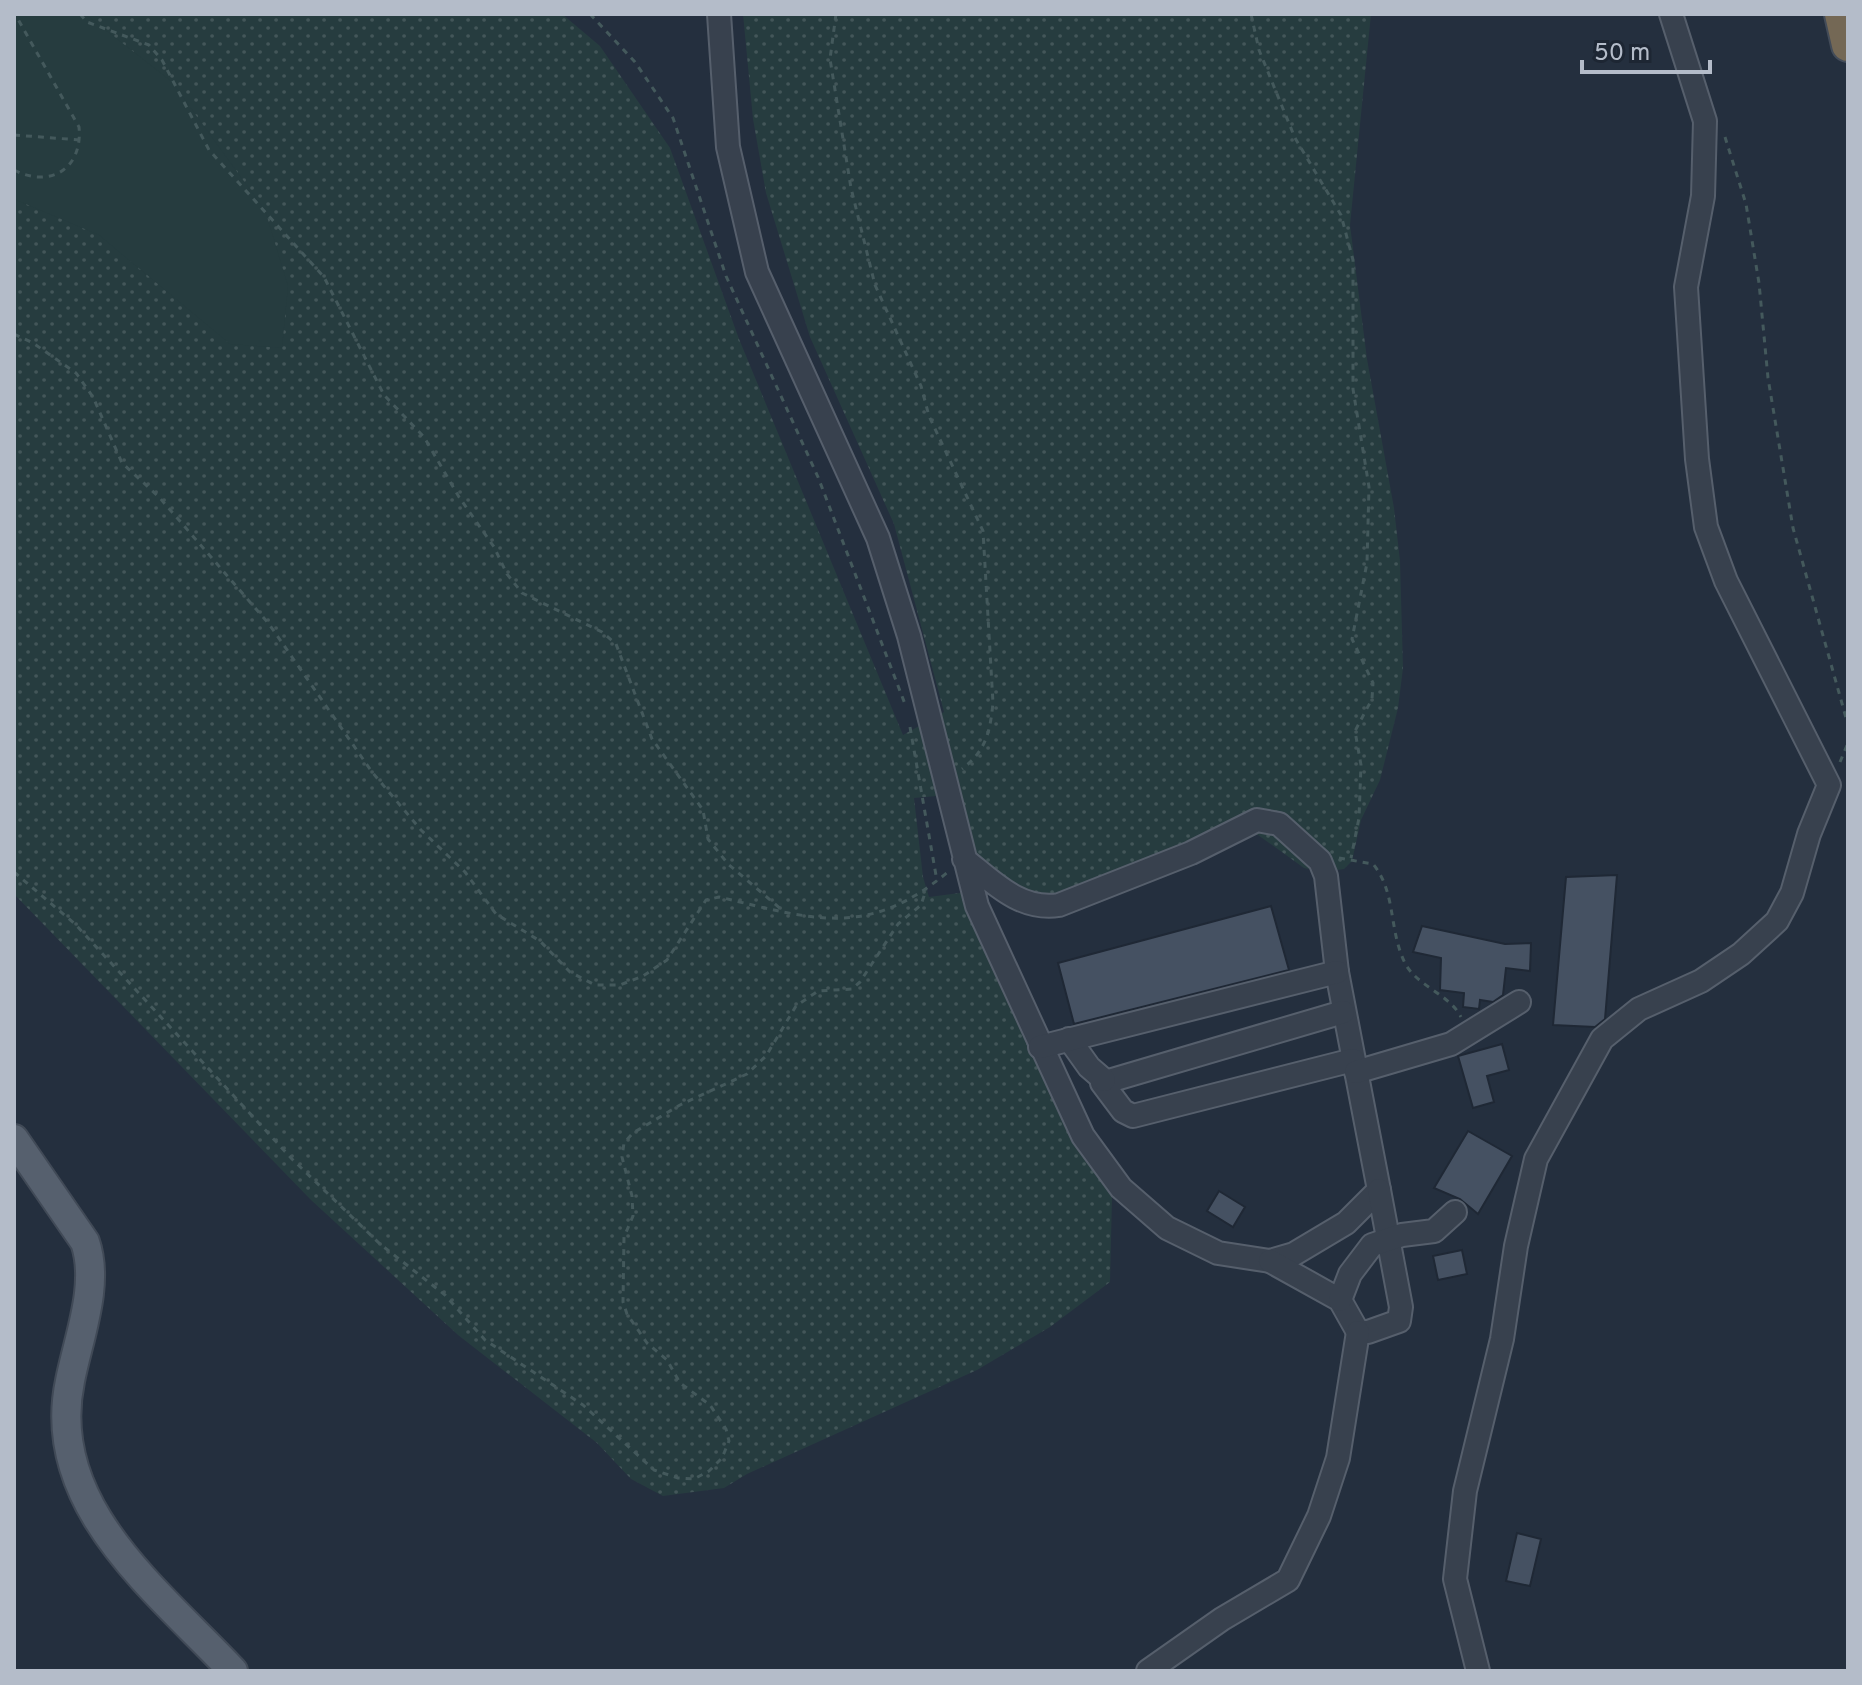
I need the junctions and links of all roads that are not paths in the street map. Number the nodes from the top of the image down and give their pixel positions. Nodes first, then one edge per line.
1 (719, 14) edge
2 (1671, 14) edge
3 (1841, 14) edge
4 (1848, 45) edge
5 (964, 859) junction
6 (1337, 972) junction
7 (1519, 1002) dead end
8 (1343, 1012) junction
9 (1069, 1039) junction
10 (1040, 1047) junction
11 (1354, 1066) junction
12 (1104, 1080) junction
13 (14, 1139) edge
14 (1379, 1190) junction
15 (1455, 1212) dead end
16 (1390, 1239) junction
17 (1270, 1261) junction
18 (1340, 1300) junction
19 (1358, 1332) junction
20 (233, 1671) edge
21 (1148, 1671) edge
22 (1478, 1671) edge

1 - 5 street
2 - 22 street
3 - 4 highway
5 - 6 street
5 - 10 street
6 - 8 street
6 - 9 street
7 - 11 street
8 - 11 street
8 - 12 street
9 - 10 street
9 - 12 street
10 - 17 street
11 - 12 street
11 - 14 street
13 - 20 main road
14 - 16 street
14 - 17 street
15 - 16 street
16 - 18 street
16 - 19 street
17 - 18 street
18 - 19 street
19 - 21 street

